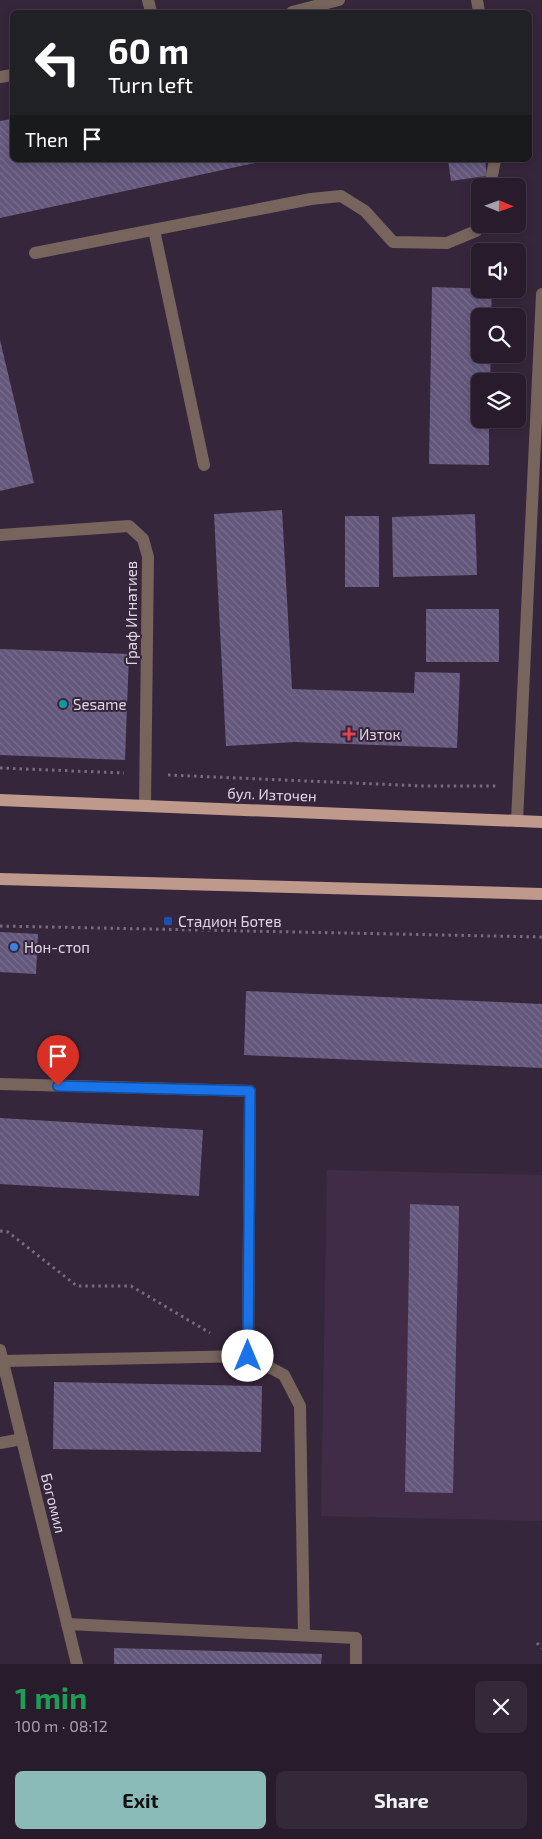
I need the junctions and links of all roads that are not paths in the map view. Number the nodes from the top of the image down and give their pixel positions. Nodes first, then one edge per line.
1 (340, 0) edge
2 (300, 10) edge
3 (496, 162) edge
4 (492, 178) edge
5 (154, 230) junction
6 (472, 233) edge
7 (35, 253) dead end
8 (542, 294) edge
9 (204, 465) dead end
10 (0, 535) edge
11 (0, 800) edge
12 (145, 805) junction
13 (517, 821) junction
14 (542, 822) edge
15 (0, 879) edge
16 (542, 894) edge
17 (0, 1084) edge
18 (1, 1356) edge
19 (248, 1356) junction
20 (22, 1439) junction
21 (0, 1444) edge
22 (67, 1624) junction
23 (304, 1635) junction
24 (77, 1664) edge
25 (356, 1664) edge

1 - 2 street
3 - 4 street
5 - 6 street
5 - 7 street
5 - 9 street
8 - 13 street
10 - 12 street, Граф Игнатиев
11 - 12 main road, бул. Източен
12 - 13 main road, бул. Източен
13 - 14 main road, бул. Източен
15 - 16 main road
17 - 19 street
18 - 19 street
18 - 20 street, Богомил
19 - 23 street
20 - 21 street
20 - 22 street, Богомил
22 - 23 street
22 - 24 street, Богомил
23 - 25 street

